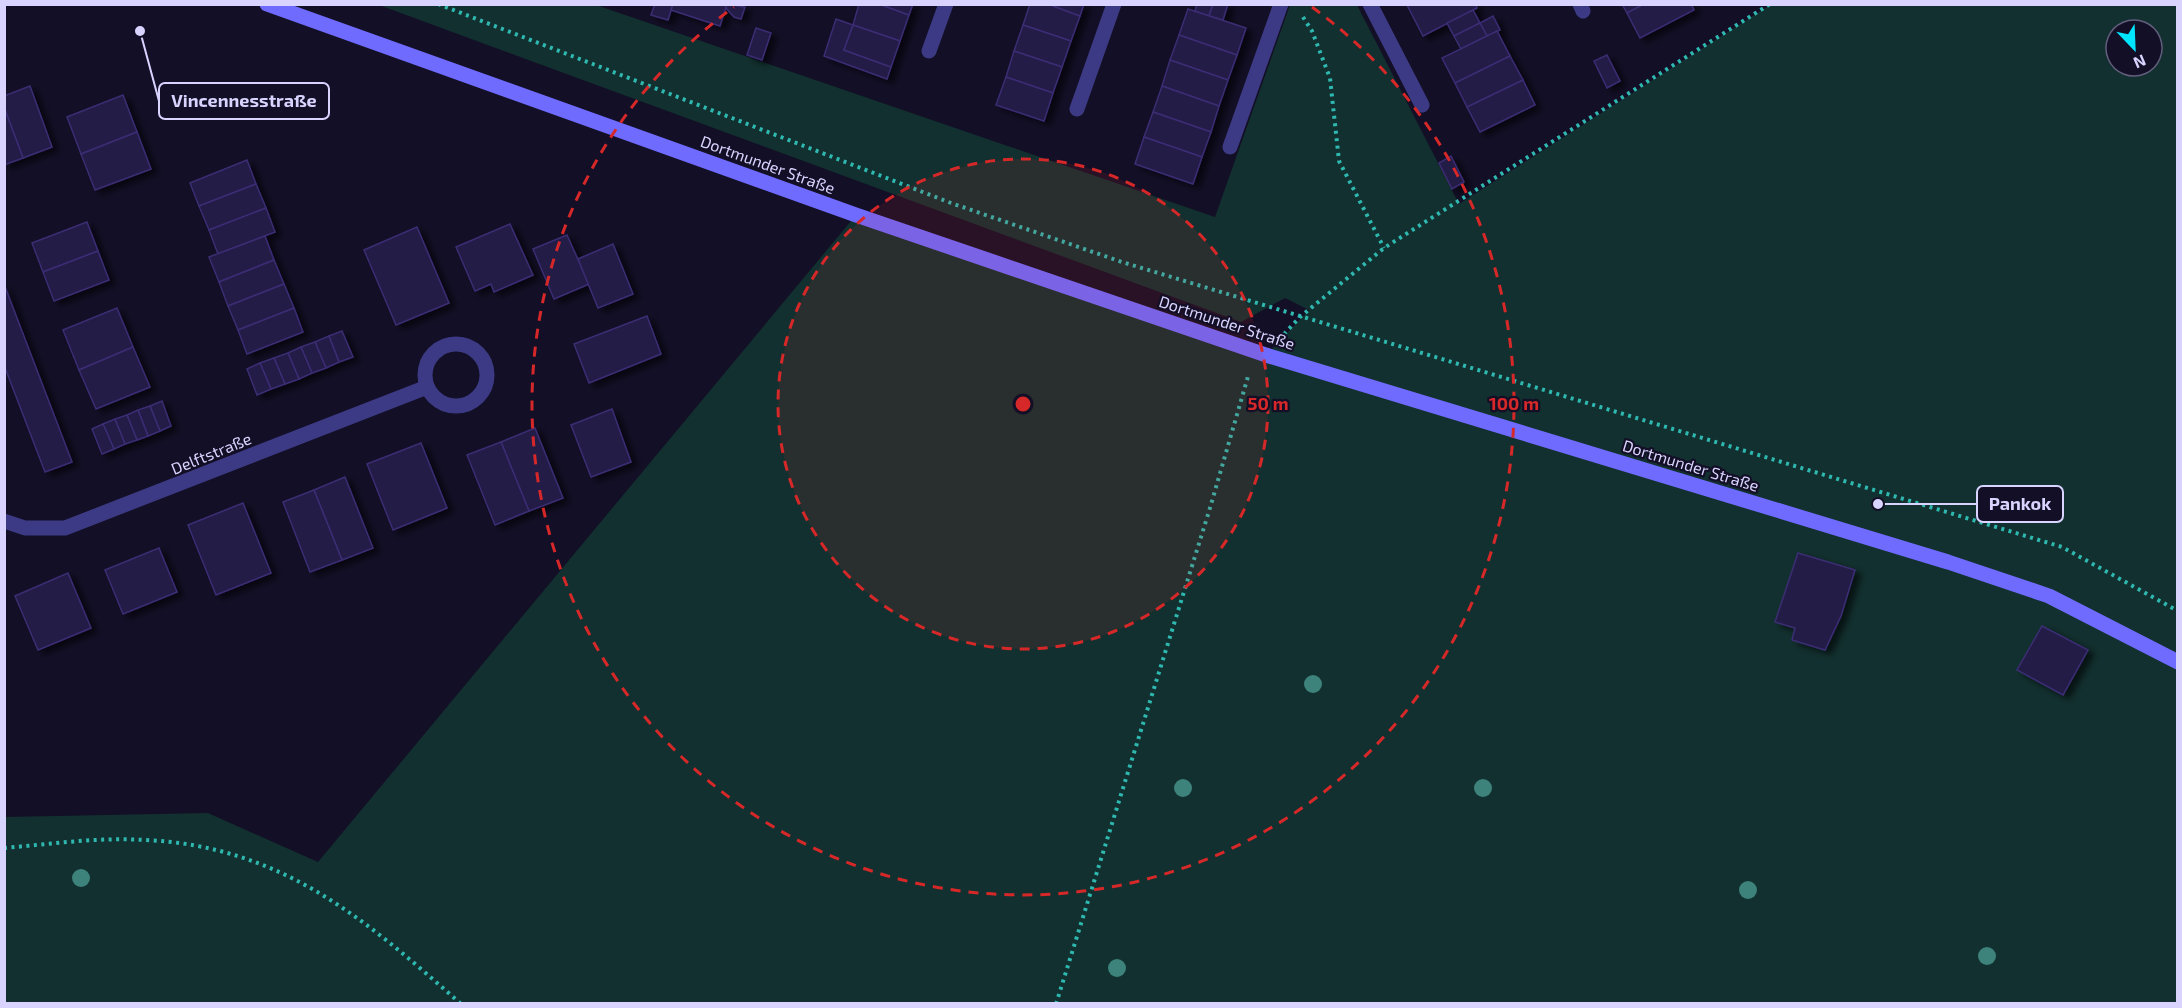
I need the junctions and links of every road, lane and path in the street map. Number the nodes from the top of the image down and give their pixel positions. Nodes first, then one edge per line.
1 (267, 4) edge
2 (438, 4) edge
3 (946, 4) edge
4 (1114, 4) edge
5 (1281, 4) edge
6 (1370, 4) edge
7 (1770, 4) edge
8 (1300, 13) dead end
9 (929, 51) dead end
10 (1422, 105) dead end
11 (1077, 109) dead end
12 (1230, 147) dead end
13 (1384, 248) junction
14 (1300, 317) junction
15 (1266, 355) junction
16 (427, 387) junction
17 (4, 521) edge
18 (2178, 611) edge
19 (2178, 662) edge
20 (4, 848) edge
21 (462, 1004) edge
22 (1056, 1004) edge

1 - 15 main road, Dortmunder Straße
2 - 14 path, Dortmunder Straße
3 - 9 street
4 - 11 street
5 - 12 street
6 - 10 street
7 - 13 path
8 - 13 path
13 - 14 path
14 - 15 path
14 - 18 path, Dortmunder Straße
15 - 19 main road, Dortmunder Straße
15 - 22 path
16 - 16 street
16 - 17 street, Delftstraße
20 - 21 path

